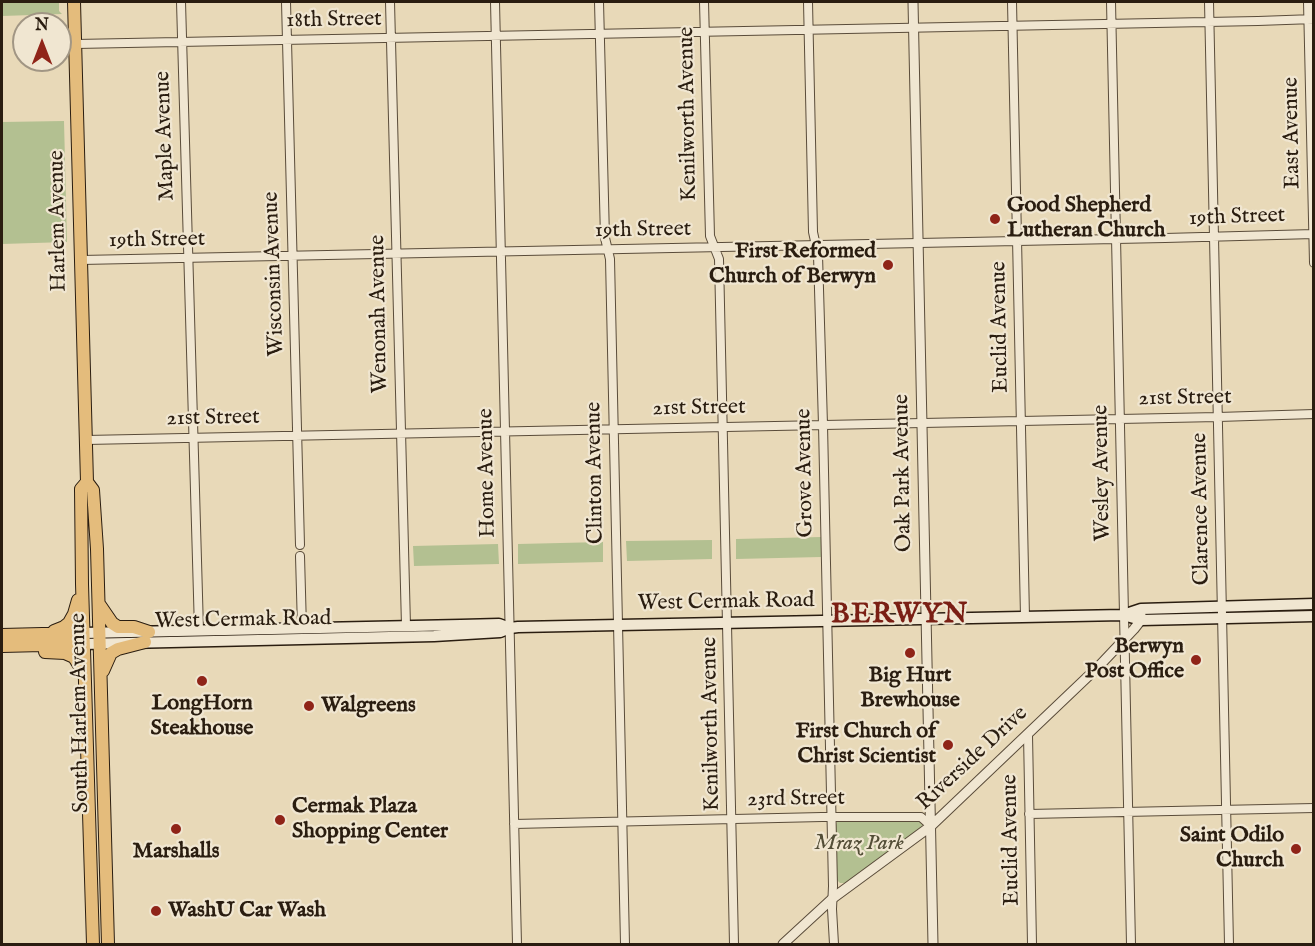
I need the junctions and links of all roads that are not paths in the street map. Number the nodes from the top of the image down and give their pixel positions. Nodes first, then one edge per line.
1 (74, 2) edge
2 (181, 2) edge
3 (286, 2) edge
4 (390, 2) edge
5 (495, 2) edge
6 (599, 2) edge
7 (704, 2) edge
8 (808, 2) edge
9 (913, 2) edge
10 (1012, 2) edge
11 (1111, 2) edge
12 (1209, 2) edge
13 (1308, 2) edge
14 (1311, 19) edge
15 (1209, 22) junction
16 (1112, 24) junction
17 (1013, 26) junction
18 (914, 28) junction
19 (809, 30) junction
20 (705, 32) junction
21 (600, 34) junction
22 (496, 36) junction
23 (391, 38) junction
24 (287, 40) junction
25 (182, 42) junction
26 (76, 44) junction
27 (1313, 234) edge
28 (1214, 236) junction
29 (1116, 239) junction
30 (1017, 242) junction
31 (918, 243) junction
32 (816, 246) junction
33 (714, 248) junction
34 (608, 250) junction
35 (501, 252) junction
36 (396, 254) junction
37 (292, 256) junction
38 (188, 258) junction
39 (81, 260) junction
40 (1314, 263) edge
41 (1314, 414) edge
42 (1218, 417) junction
43 (1120, 418) junction
44 (1021, 421) junction
45 (922, 423) junction
46 (823, 425) junction
47 (723, 427) junction
48 (613, 429) junction
49 (505, 431) junction
50 (401, 433) junction
51 (297, 435) junction
52 (193, 437) junction
53 (86, 440) junction
54 (87, 482) junction
55 (300, 545) dead end
56 (300, 556) dead end
57 (82, 584) junction
58 (99, 603) junction
59 (1314, 604) edge
60 (1222, 607) junction
61 (1141, 614) junction
62 (1123, 615) junction
63 (1314, 616) edge
64 (1025, 617) junction
65 (926, 618) junction
66 (1222, 618) junction
67 (827, 621) junction
68 (728, 623) junction
69 (618, 625) junction
70 (406, 626) junction
71 (302, 628) junction
72 (510, 628) junction
73 (199, 630) junction
74 (42, 634) junction
75 (2, 635) edge
76 (147, 637) junction
77 (83, 638) junction
78 (100, 638) junction
79 (1124, 640) junction
80 (31, 645) junction
81 (2, 646) edge
82 (84, 673) junction
83 (101, 678) junction
84 (1028, 735) junction
85 (1314, 808) edge
86 (1226, 810) junction
87 (1128, 812) junction
88 (1029, 814) junction
89 (831, 817) junction
90 (731, 819) junction
91 (622, 821) junction
92 (514, 824) junction
93 (931, 826) junction
94 (833, 898) junction
95 (93, 945) edge
96 (108, 945) edge
97 (517, 945) edge
98 (625, 945) edge
99 (734, 945) edge
100 (783, 945) edge
101 (834, 945) edge
102 (933, 945) edge
103 (1032, 945) edge
104 (1131, 945) edge
105 (1229, 945) edge

1 - 26 main road, Harlem Avenue
2 - 25 street, Maple Avenue
3 - 24 street, Wisconsin Avenue
4 - 23 street, Wenonah Avenue
5 - 22 street, Home Avenue
6 - 21 street, Clinton Avenue
7 - 20 street, Kenilworth Avenue
8 - 19 street, Grove Avenue
9 - 18 street, Oak Park Avenue
10 - 17 street, Euclid Avenue
11 - 16 street, Wesley Avenue
12 - 15 street, Clarence Avenue
13 - 14 street, East Avenue
14 - 15 street, 18th Street
14 - 27 street, East Avenue
15 - 16 street, 18th Street
15 - 28 street, Clarence Avenue
16 - 17 street, 18th Street
16 - 29 street, Wesley Avenue
17 - 18 street, 18th Street
17 - 30 street, Euclid Avenue
18 - 19 street, 18th Street
18 - 31 street, Oak Park Avenue
19 - 20 street, 18th Street
19 - 32 street, Grove Avenue
20 - 21 street, 18th Street
20 - 33 street, Kenilworth Avenue
21 - 22 street, 18th Street
21 - 34 street, Clinton Avenue
22 - 23 street, 18th Street
22 - 35 street, Home Avenue
23 - 24 street, 18th Street
23 - 36 street, Wenonah Avenue
24 - 25 street, 18th Street
24 - 37 street, Wisconsin Avenue
25 - 26 street, 18th Street
25 - 38 street, Maple Avenue
26 - 39 main road, Harlem Avenue
27 - 28 street, 19th Street
27 - 40 street, East Avenue
28 - 29 street, 19th Street
28 - 42 street, Clarence Avenue
29 - 30 street, 19th Street
29 - 43 street, Wesley Avenue
30 - 31 street, 19th Street
30 - 44 street, Euclid Avenue
31 - 32 street, 19th Street
31 - 45 street, Oak Park Avenue
32 - 33 street, 19th Street
32 - 46 street, Grove Avenue
33 - 34 street, 19th Street
33 - 47 street, Kenilworth Avenue
34 - 35 street, 19th Street
34 - 48 street, Clinton Avenue
35 - 36 street, 19th Street
35 - 49 street, Home Avenue
36 - 37 street, 19th Street
36 - 50 street, Wenonah Avenue
37 - 38 street, 19th Street
37 - 51 street, Wisconsin Avenue
38 - 39 street, 19th Street
38 - 52 street, Maple Avenue
39 - 53 main road, Harlem Avenue
41 - 42 street, 21st Street
42 - 43 street, 21st Street
42 - 60 street, Clarence Avenue
43 - 44 street, 21st Street
43 - 62 street, Wesley Avenue
44 - 45 street, 21st Street
44 - 64 street, Euclid Avenue
45 - 46 street, 21st Street
45 - 65 street, Oak Park Avenue
46 - 47 street, 21st Street
46 - 67 street, Grove Avenue
47 - 48 street, 21st Street
47 - 68 street, Kenilworth Avenue
48 - 49 street, 21st Street
48 - 69 street, Clinton Avenue
49 - 50 street, 21st Street
49 - 72 street, Home Avenue
50 - 51 street, 21st Street
50 - 70 street, Wenonah Avenue
51 - 52 street, 21st Street
51 - 55 street, Wisconsin Avenue
52 - 53 street, 21st Street
52 - 73 street, Maple Avenue
53 - 54 main road, South Harlem Avenue
54 - 57 main road, South Harlem Avenue
54 - 58 main road, South Harlem Avenue
56 - 71 street
57 - 74 main road
57 - 77 main road, South Harlem Avenue
58 - 76 main road
58 - 78 main road, South Harlem Avenue
59 - 60 main road, West Cermak Road
60 - 61 main road, West Cermak Road
60 - 66 street, Clarence Avenue
61 - 62 main road, West Cermak Road
61 - 66 main road, West Cermak Road
61 - 79 street, Riverside Drive
62 - 64 main road, West Cermak Road
62 - 79 street, Wesley Avenue
63 - 66 main road, West Cermak Road
64 - 65 main road, West Cermak Road
65 - 67 main road, West Cermak Road
65 - 93 street, Oak Park Avenue
66 - 86 street, Clarence Avenue
67 - 68 main road, West Cermak Road
67 - 89 street, Grove Avenue
68 - 69 main road, West Cermak Road
68 - 90 street, Kenilworth Avenue
69 - 72 main road, West Cermak Road
69 - 91 street, Clinton Avenue
70 - 71 main road, West Cermak Road
70 - 72 main road, West Cermak Road
71 - 73 main road, West Cermak Road
72 - 76 main road, West Cermak Road
72 - 92 street, Home Avenue
73 - 76 main road, West Cermak Road
74 - 75 main road
74 - 77 main road
76 - 78 main road, West Cermak Road
76 - 83 main road
77 - 78 main road, West Cermak Road
77 - 80 main road
77 - 82 main road, South Harlem Avenue
78 - 83 main road, South Harlem Avenue
79 - 84 street, Riverside Drive
79 - 87 street, Wesley Avenue
80 - 81 main road
80 - 82 main road
82 - 95 main road, South Harlem Avenue
83 - 96 main road, South Harlem Avenue
84 - 88 street, Euclid Avenue
84 - 93 street, Riverside Drive
85 - 86 street
86 - 87 street
86 - 105 street, Clarence Avenue
87 - 88 street
87 - 104 street, Wesley Avenue
88 - 103 street, Euclid Avenue
89 - 90 street, 23rd Street
89 - 93 street, 23rd Street
89 - 94 street, Grove Avenue
90 - 91 street, 23rd Street
90 - 99 street, Kenilworth Avenue
91 - 92 street, 23rd Street
91 - 98 street, Clinton Avenue
92 - 97 street, Home Avenue
93 - 94 street, Riverside Drive
93 - 102 street, Oak Park Avenue
94 - 100 street, Riverside Drive
94 - 101 street, Grove Avenue

